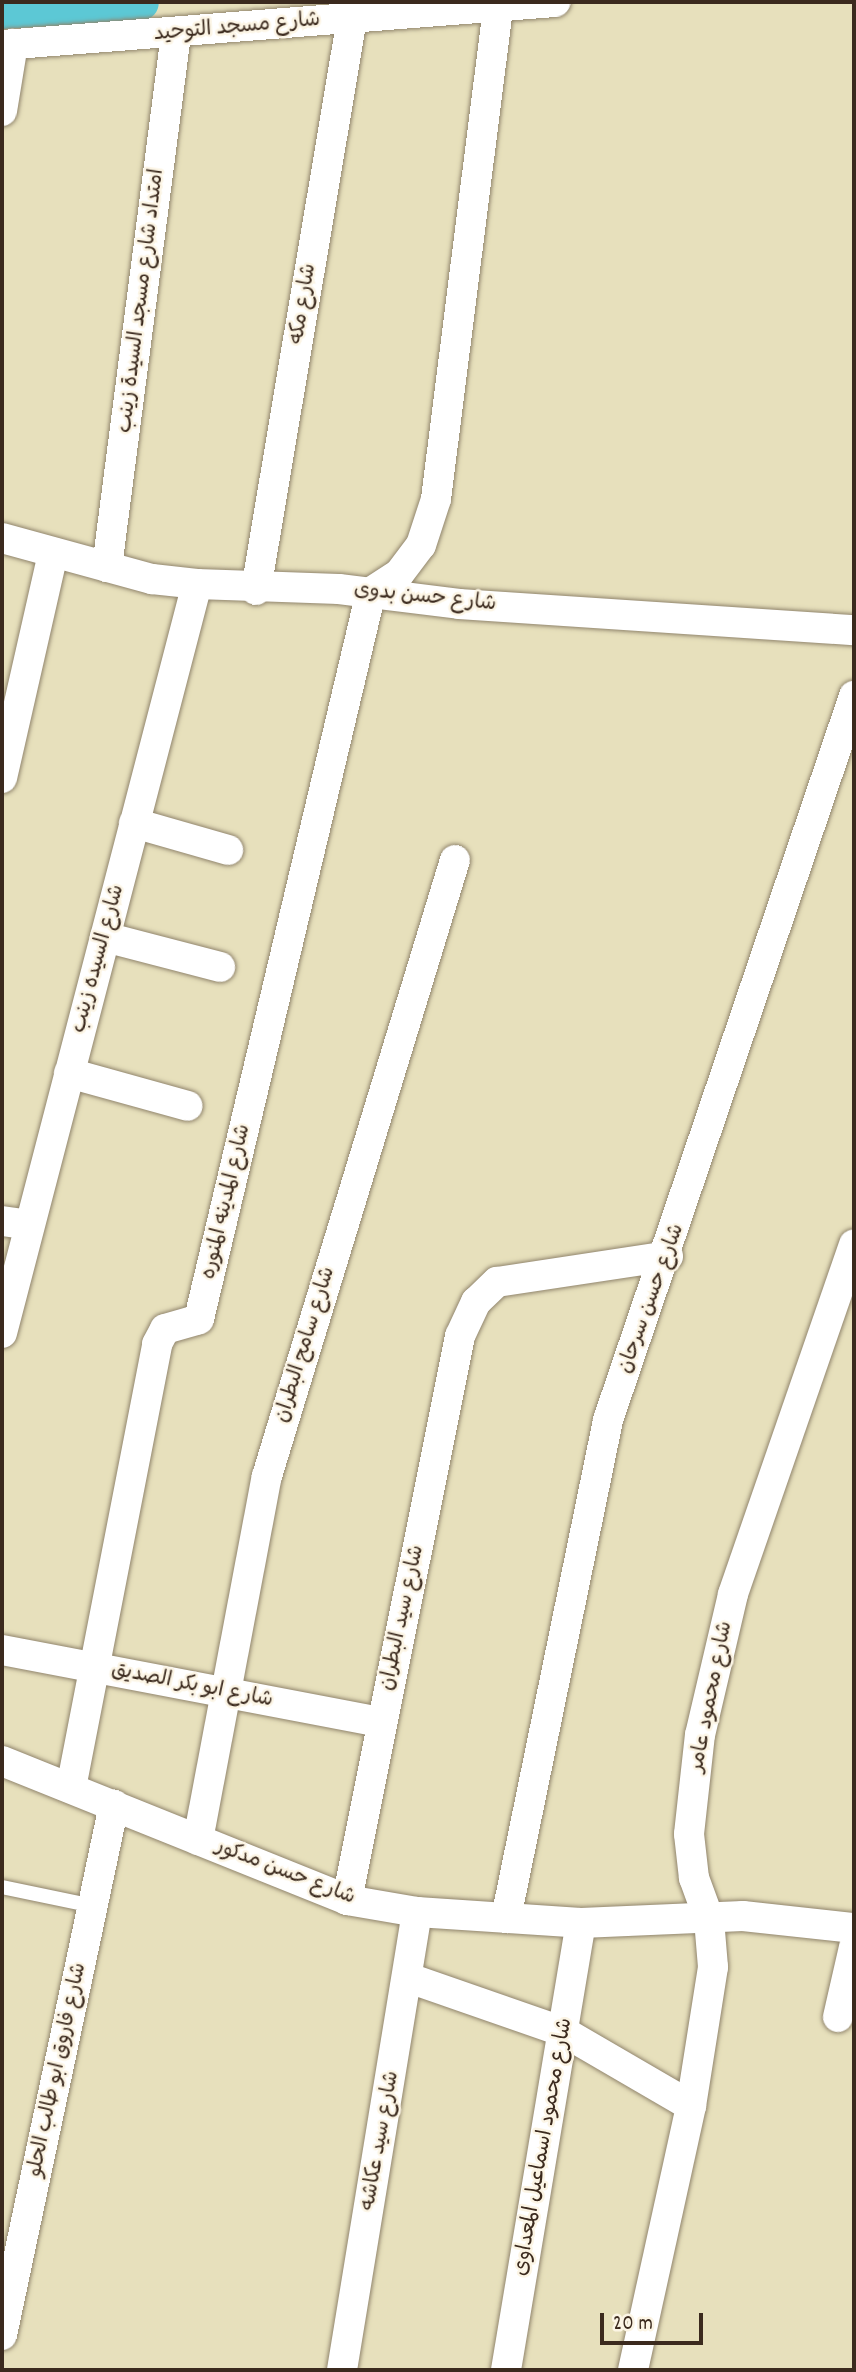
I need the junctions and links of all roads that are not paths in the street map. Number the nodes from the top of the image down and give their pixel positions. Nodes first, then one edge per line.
1 (555, 2) edge
2 (498, 9) junction
3 (352, 18) junction
4 (176, 34) junction
5 (7, 45) edge
6 (2, 111) edge
7 (2, 538) edge
8 (53, 553) junction
9 (107, 567) junction
10 (197, 584) junction
11 (256, 590) junction
12 (371, 592) junction
13 (854, 630) edge
14 (854, 696) edge
15 (2, 778) edge
16 (134, 823) junction
17 (228, 850) dead end
18 (455, 860) dead end
19 (105, 937) junction
20 (220, 967) dead end
21 (69, 1073) junction
22 (188, 1106) dead end
23 (15, 1223) edge
24 (854, 1244) edge
25 (668, 1256) junction
26 (2, 1333) edge
27 (2, 1650) edge
28 (94, 1667) junction
29 (226, 1693) junction
30 (382, 1722) junction
31 (2, 1761) edge
32 (71, 1788) junction
33 (114, 1805) junction
34 (198, 1840) junction
35 (2, 1887) edge
36 (348, 1900) junction
37 (93, 1906) junction
38 (417, 1912) junction
39 (506, 1917) junction
40 (709, 1919) junction
41 (581, 1923) junction
42 (854, 1928) edge
43 (854, 1947) edge
44 (409, 1978) junction
45 (838, 2017) dead end
46 (564, 2032) junction
47 (691, 2106) junction
48 (2, 2335) edge
49 (342, 2370) edge
50 (506, 2370) edge
51 (633, 2370) edge

1 - 2 street, شارع مسجد التوحيد
2 - 3 street, شارع مسجد التوحيد
2 - 12 street
3 - 4 street, شارع مسجد التوحيد
3 - 11 street, شارع مكه
4 - 5 street, شارع مسجد التوحيد
4 - 9 street, امتداد شارع مسجد السيدة زينب
5 - 6 street
7 - 8 street, شارع حسن بدوى
8 - 9 street, شارع حسن بدوى
8 - 15 street
9 - 10 street, شارع حسن بدوى
10 - 11 street, شارع حسن بدوى
10 - 16 street, شارع السيده زينب
11 - 12 street, شارع حسن بدوى
12 - 13 street, شارع حسن بدوى
12 - 28 street, شارع المدينه المنوره
14 - 25 street, شارع حسن سرحان
16 - 17 street
16 - 19 street, شارع السيده زينب
18 - 29 street, شارع سامح البطران
19 - 20 street
19 - 21 street, شارع السيده زينب
21 - 22 street
21 - 23 street, شارع السيده زينب
23 - 26 street, شارع السيده زينب
24 - 40 street, شارع محمود عامر
25 - 30 street, شارع سيد البطران
25 - 39 street, شارع حسن سرحان
27 - 28 street, شارع ابو بكر الصديق
28 - 29 street, شارع ابو بكر الصديق
28 - 32 street, شارع المدينه المنوره
29 - 30 street, شارع ابو بكر الصديق
29 - 34 street, شارع سامح البطران
30 - 36 street, شارع سيد البطران
31 - 32 street, شارع حسن مدكور
32 - 33 street, شارع حسن مدكور
33 - 34 street, شارع حسن مدكور
33 - 37 street, شارع فاروق ابو طالب الحلو
34 - 36 street, شارع حسن مدكور
35 - 37 lane
36 - 38 street, شارع حسن مدكور
37 - 48 street, شارع فاروق ابو طالب الحلو
38 - 39 street, شارع حسن مدكور
38 - 44 street, شارع سيد عكاشه
39 - 41 street, شارع حسن مدكور
40 - 41 street, شارع حسن مدكور
40 - 42 street, شارع حسن مدكور
40 - 47 street, شارع محمود عامر
41 - 46 street, شارع محمود اسماعيل المعداوى
43 - 45 street
44 - 46 street
44 - 49 street, شارع سيد عكاشه
46 - 47 street
46 - 50 street, شارع محمود اسماعيل المعداوى
47 - 51 street, شارع محمود عامر

